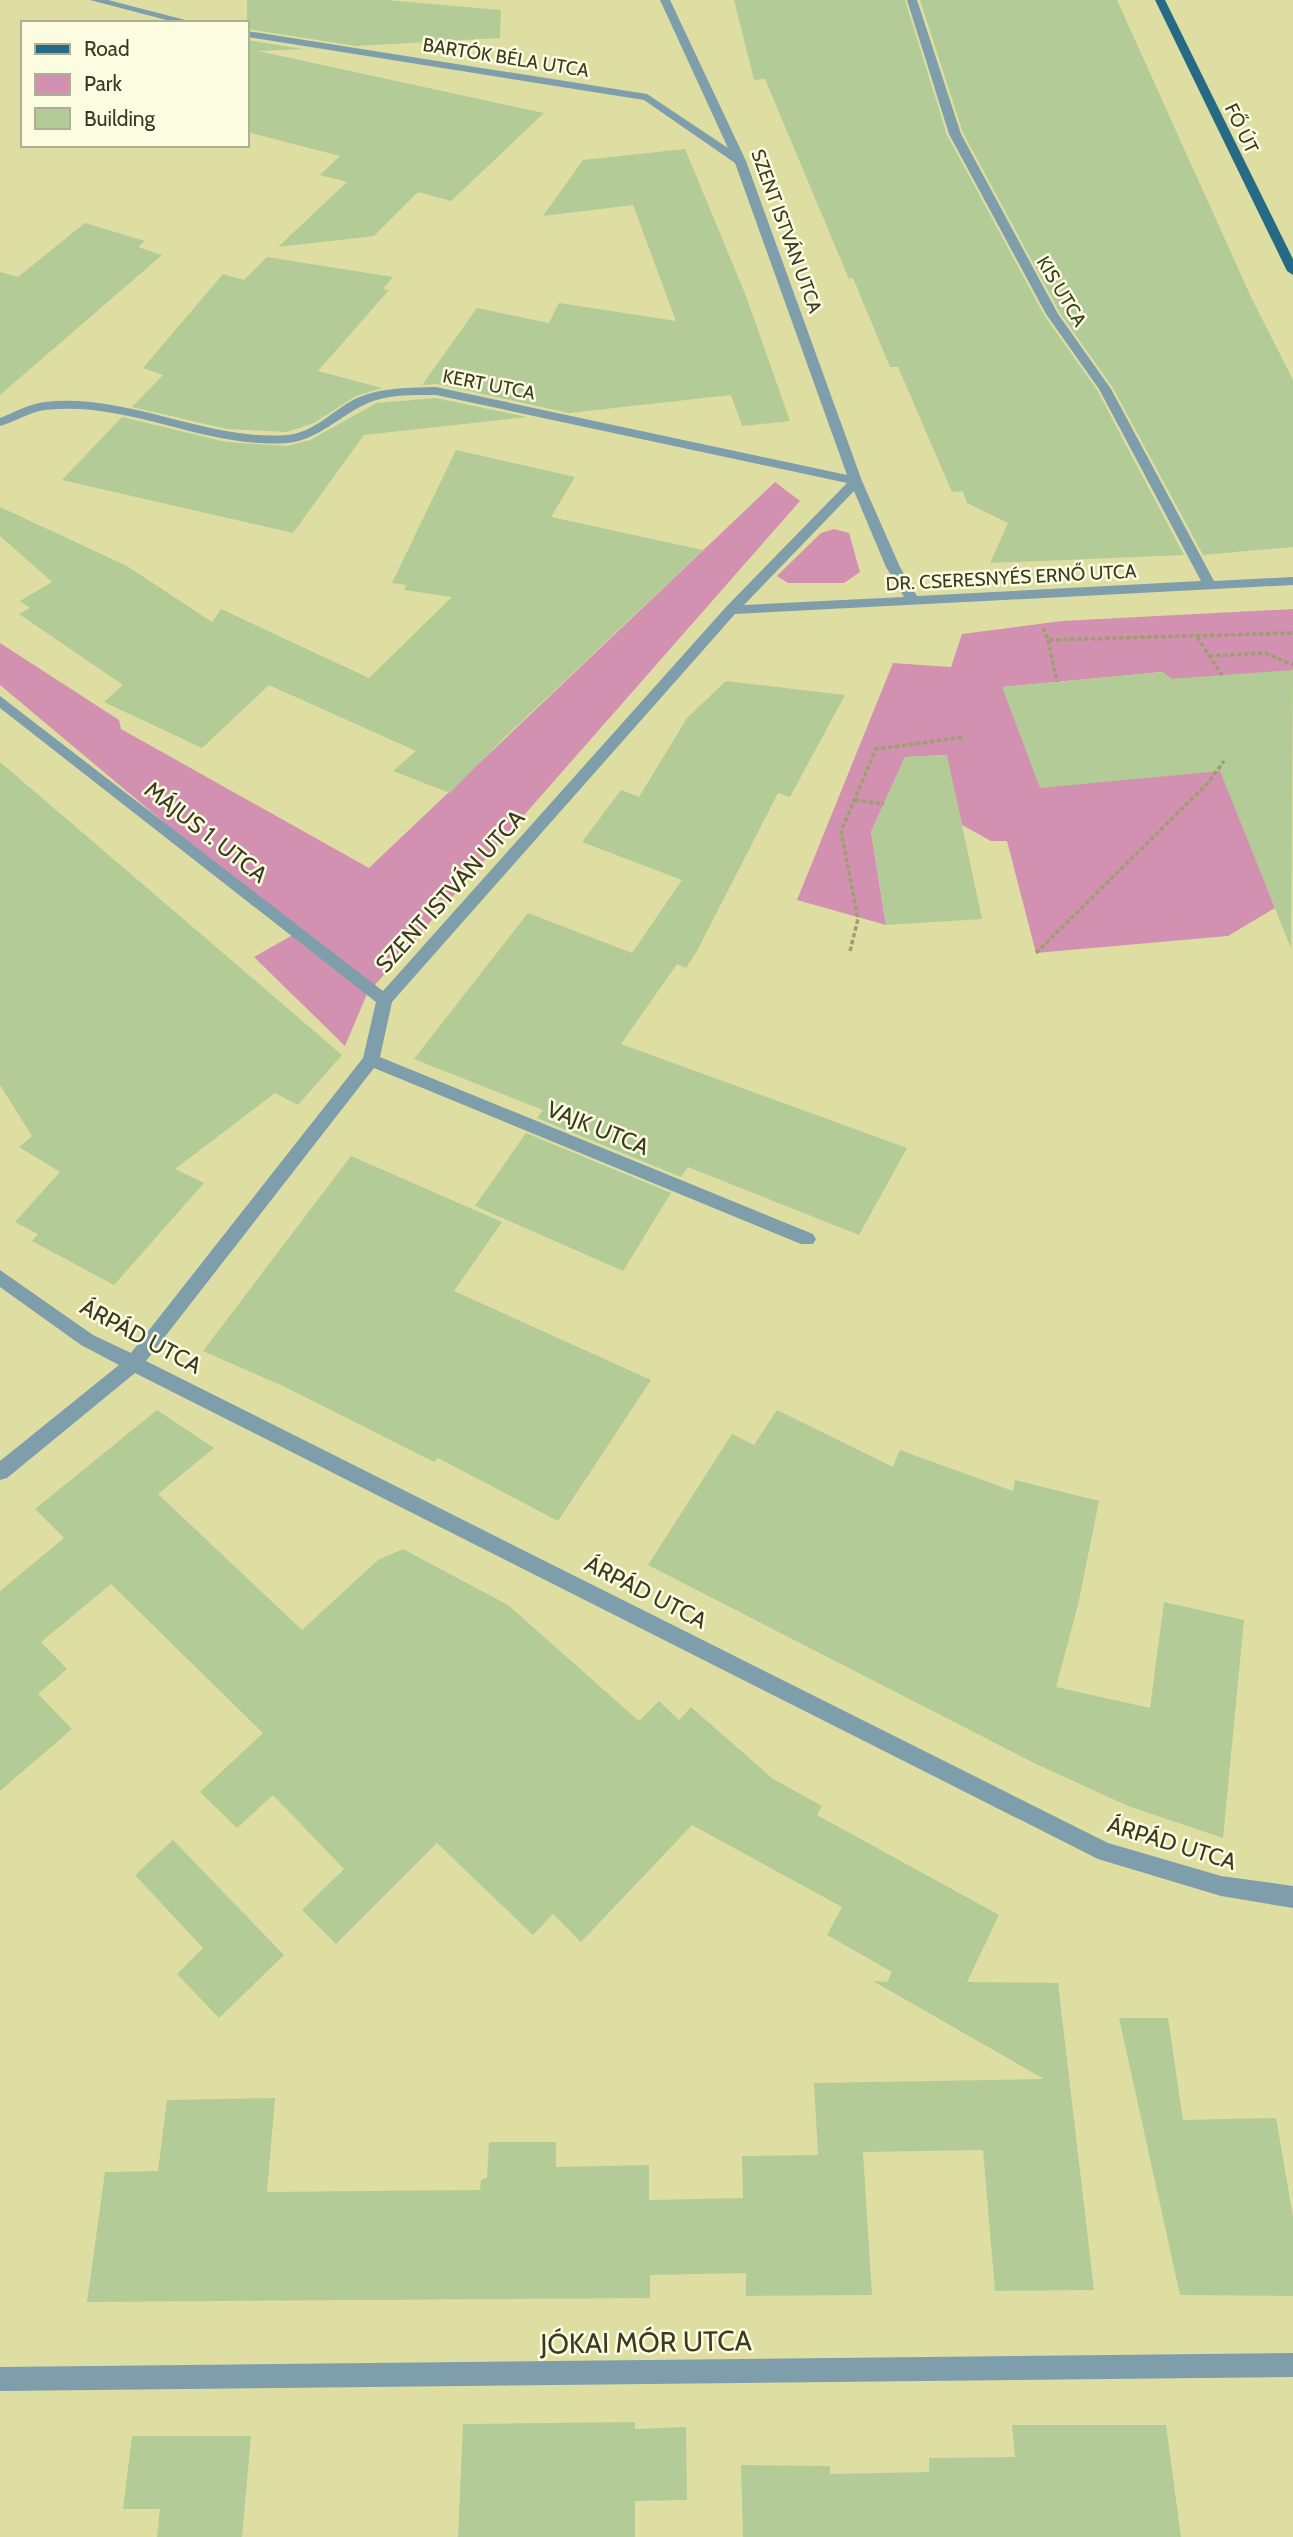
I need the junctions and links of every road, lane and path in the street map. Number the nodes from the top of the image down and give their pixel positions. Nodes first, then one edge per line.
1 (95, 0) edge
2 (665, 0) edge
3 (912, 0) edge
4 (1160, 0) edge
5 (184, 21) edge
6 (248, 34) edge
7 (740, 161) junction
8 (1293, 271) edge
9 (0, 422) edge
10 (856, 481) junction
11 (1293, 581) edge
12 (1210, 586) junction
13 (1031, 597) junction
14 (914, 602) junction
15 (731, 610) junction
16 (1293, 633) edge
17 (1197, 636) junction
18 (1048, 640) junction
19 (1209, 656) junction
20 (1293, 665) edge
21 (1222, 675) dead end
22 (1057, 682) dead end
23 (0, 701) edge
24 (965, 737) dead end
25 (1224, 761) dead end
26 (855, 800) junction
27 (884, 804) dead end
28 (850, 951) dead end
29 (1036, 953) dead end
30 (384, 1000) junction
31 (371, 1060) junction
32 (807, 1239) dead end
33 (0, 1277) edge
34 (134, 1363) junction
35 (0, 1472) edge
36 (1293, 1896) edge
37 (1293, 2365) edge
38 (0, 2379) edge

1 - 5 street
2 - 7 street, SZENT ISTVÁN UTCA
3 - 12 street, KIS UTCA
4 - 8 main road, FŐ ÚT
6 - 7 street, BARTÓK BÉLA UTCA
7 - 10 street, SZENT ISTVÁN UTCA
9 - 10 street, KERT UTCA
10 - 14 street, SZENT ISTVÁN UTCA
10 - 15 street, SZENT ISTVÁN UTCA
11 - 12 street, DR. CSERESNYÉS ERNŐ UTCA
12 - 13 street, DR. CSERESNYÉS ERNŐ UTCA
13 - 14 street, DR. CSERESNYÉS ERNŐ UTCA
13 - 18 path
14 - 15 street, DR. CSERESNYÉS ERNŐ UTCA
15 - 30 street, SZENT ISTVÁN UTCA
16 - 17 path
17 - 18 path
17 - 19 path
18 - 22 path
19 - 20 path
19 - 21 path
23 - 30 street, MÁJUS 1. UTCA
24 - 26 path
25 - 29 path
26 - 27 path
26 - 28 path
30 - 31 street, SZENT ISTVÁN UTCA
31 - 32 street, VAJK UTCA
31 - 34 street, SZENT ISTVÁN UTCA
33 - 34 street, ÁRPÁD UTCA
34 - 35 street, SZENT ISTVÁN UTCA
34 - 36 street, ÁRPÁD UTCA
37 - 38 street, JÓKAI MÓR UTCA

